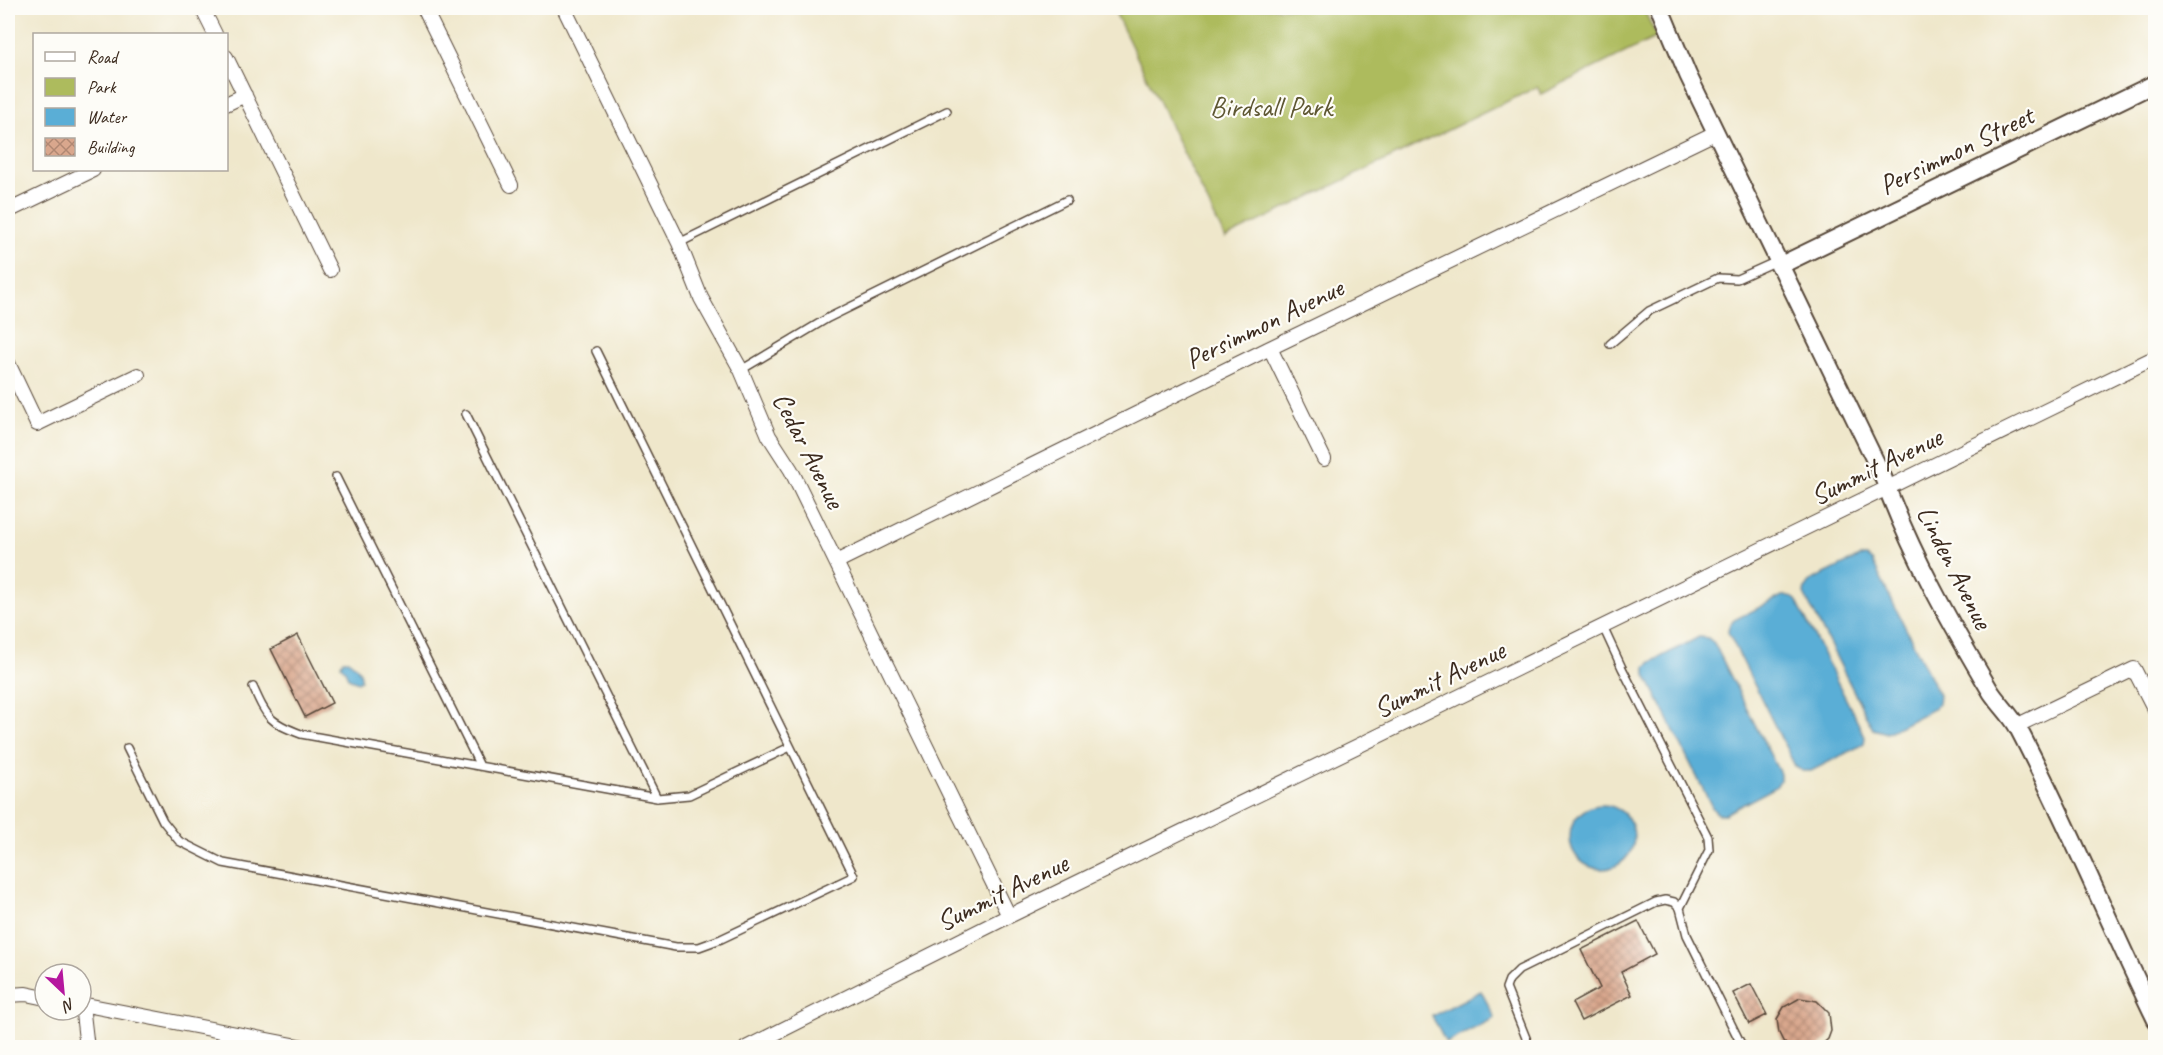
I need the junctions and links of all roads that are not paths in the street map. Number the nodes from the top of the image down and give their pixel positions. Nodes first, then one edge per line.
1 (202, 8) edge
2 (424, 8) edge
3 (564, 8) edge
4 (1660, 8) edge
5 (214, 33) edge
6 (228, 61) edge
7 (2156, 82) edge
8 (245, 95) junction
9 (228, 103) edge
10 (947, 111) dead end
11 (1715, 133) junction
12 (91, 171) edge
13 (511, 185) dead end
14 (1067, 200) dead end
15 (8, 212) edge
16 (679, 243) junction
17 (1778, 263) junction
18 (330, 270) dead end
19 (1610, 344) dead end
20 (1270, 348) junction
21 (596, 351) dead end
22 (2156, 357) edge
23 (8, 363) edge
24 (741, 370) junction
25 (138, 375) dead end
26 (466, 414) dead end
27 (1324, 459) dead end
28 (336, 477) dead end
29 (1887, 489) junction
30 (836, 562) junction
31 (1604, 627) junction
32 (253, 687) dead end
33 (2156, 712) edge
34 (2016, 726) junction
35 (790, 747) junction
36 (127, 748) dead end
37 (480, 766) junction
38 (657, 798) junction
39 (1680, 908) junction
40 (1009, 916) junction
41 (8, 995) edge
42 (33, 995) edge
43 (93, 1007) edge
44 (2156, 1020) edge
45 (84, 1022) edge
46 (87, 1047) edge
47 (309, 1047) edge
48 (746, 1047) edge
49 (1530, 1047) edge
50 (1743, 1047) edge

1 - 5 street
2 - 13 street
3 - 16 street, Cedar Avenue
4 - 11 street, Linden Avenue
6 - 8 street
7 - 17 street, Persimmon Street
8 - 9 street
8 - 18 street
10 - 16 lane
11 - 17 street, Linden Avenue
11 - 20 street, Persimmon Avenue
12 - 15 street
14 - 24 lane
16 - 24 street, Cedar Avenue
17 - 19 lane
17 - 29 street, Linden Avenue
20 - 27 street
20 - 30 street, Persimmon Avenue
21 - 35 lane
22 - 29 street, Summit Avenue
23 - 25 street
24 - 30 street, Cedar Avenue
26 - 38 lane
28 - 37 lane
29 - 31 street, Summit Avenue
29 - 34 street, Linden Avenue
30 - 40 street, Cedar Avenue
31 - 39 lane
31 - 40 street, Summit Avenue
32 - 37 lane
33 - 34 street
34 - 44 street, Linden Avenue
35 - 36 lane
35 - 38 lane
37 - 38 lane
39 - 49 lane
39 - 50 lane
40 - 48 street, Summit Avenue
41 - 42 street
43 - 47 street
45 - 46 street

